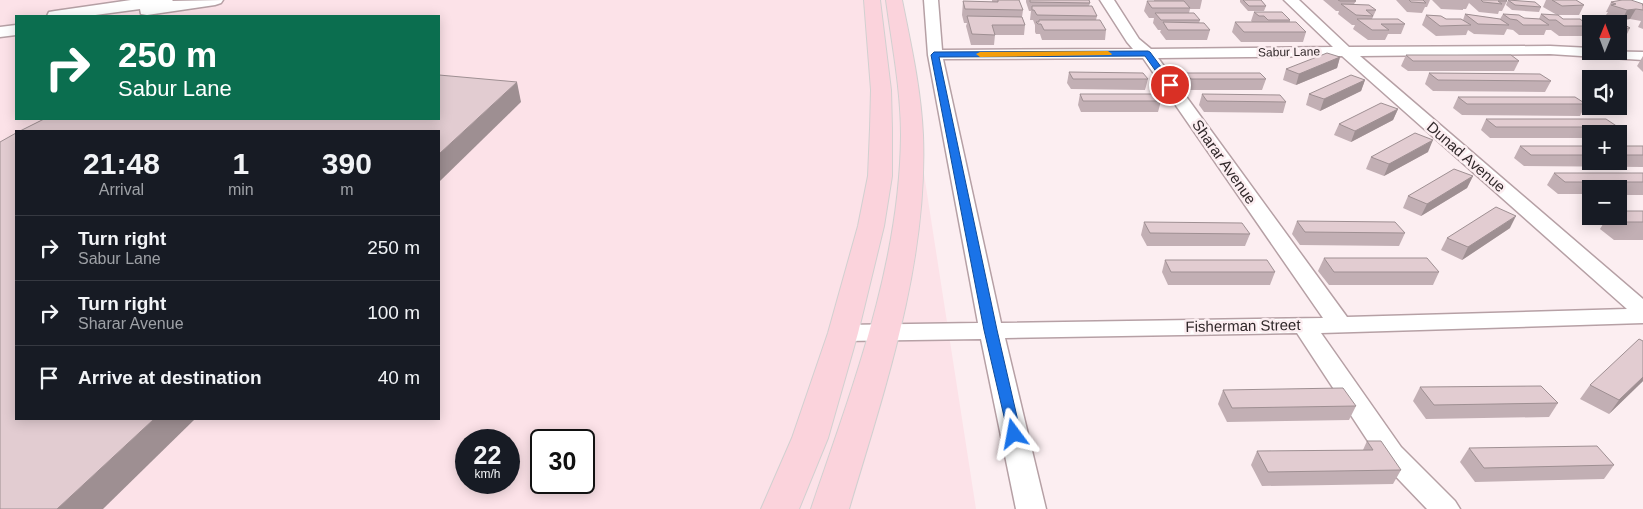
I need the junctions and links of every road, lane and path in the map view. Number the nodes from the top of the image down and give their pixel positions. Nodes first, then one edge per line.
1 (164, 0) edge
2 (215, 0) edge
3 (872, 0) edge
4 (894, 0) edge
5 (931, 0) edge
6 (1107, 0) edge
7 (1292, 0) edge
8 (1631, 0) edge
9 (1643, 1) edge
10 (62, 15) edge
11 (115, 15) edge
12 (15, 22) edge
13 (0, 23) edge
14 (15, 30) edge
15 (0, 32) edge
16 (1345, 51) junction
17 (1148, 53) junction
18 (934, 55) junction
19 (1643, 56) edge
20 (1643, 311) edge
21 (1643, 316) edge
22 (1303, 325) junction
23 (1340, 325) junction
24 (990, 330) junction
25 (885, 332) junction
26 (843, 333) junction
27 (780, 509) edge
28 (830, 509) edge
29 (1031, 509) edge
30 (1445, 509) edge

1 - 10 street
2 - 11 street
3 - 26 main road
4 - 25 main road
5 - 18 street
6 - 17 street, Sharar Avenue
7 - 16 street, Dunad Avenue
8 - 9 street
12 - 13 street
14 - 15 street
16 - 17 street, Sabur Lane
16 - 19 street, Sabur Lane
16 - 20 street, Dunad Avenue
17 - 18 street, Sabur Lane
17 - 23 street, Sharar Avenue
18 - 24 street
21 - 23 street, Fisherman Street
22 - 23 street, Fisherman Street
22 - 24 street, Fisherman Street
22 - 30 street
24 - 25 street, Fisherman Street
24 - 29 street
25 - 26 street, Fisherman Street
25 - 28 main road
26 - 27 main road

